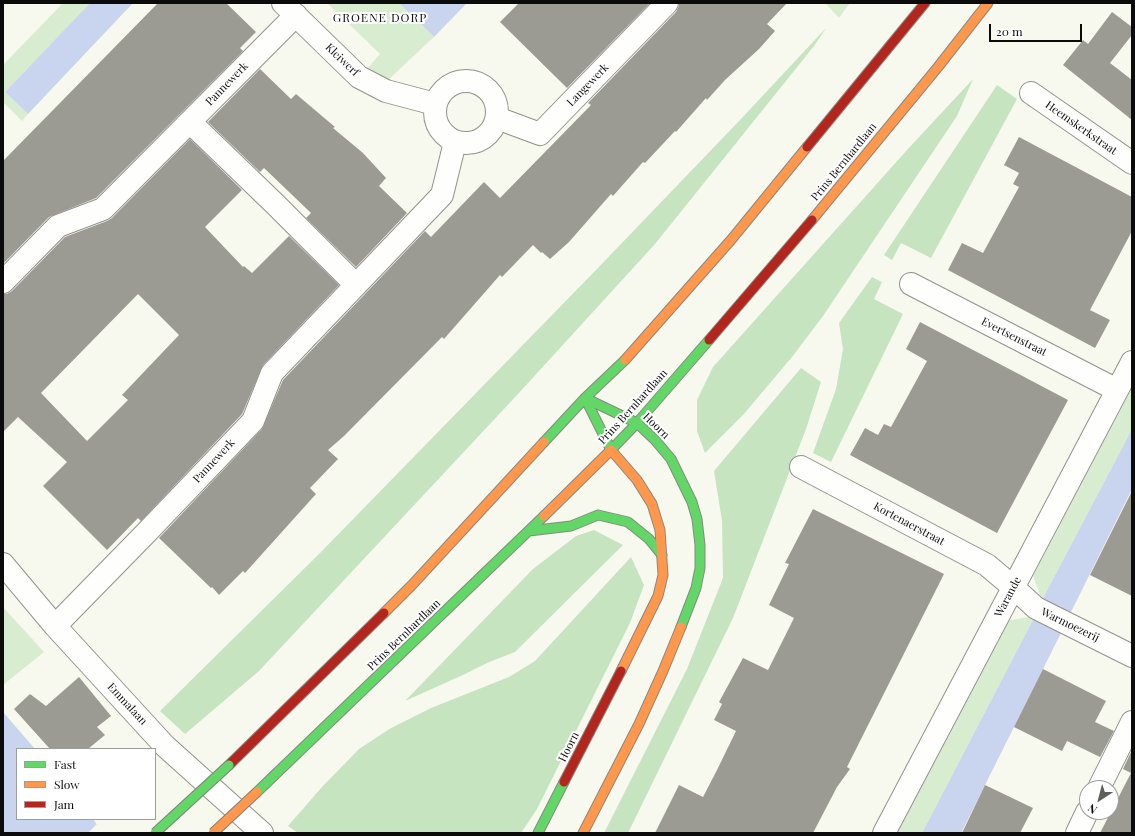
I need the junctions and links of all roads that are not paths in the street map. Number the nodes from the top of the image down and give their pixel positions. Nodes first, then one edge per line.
1 (667, 3) edge
2 (925, 3) edge
3 (988, 3) edge
4 (289, 9) edge
5 (1031, 93) dead end
6 (435, 104) junction
7 (497, 118) junction
8 (190, 122) junction
9 (455, 142) junction
10 (1132, 163) edge
11 (3, 282) edge
12 (355, 284) junction
13 (911, 284) dead end
14 (1132, 362) edge
15 (1117, 390) junction
16 (585, 398) junction
17 (637, 422) junction
18 (611, 450) junction
19 (801, 467) dead end
20 (529, 531) junction
21 (662, 555) junction
22 (3, 564) edge
23 (1013, 587) junction
24 (55, 626) junction
25 (1132, 656) edge
26 (1132, 722) edge
27 (1103, 780) edge
28 (1083, 820) edge
29 (155, 833) edge
30 (213, 833) edge
31 (262, 833) edge
32 (538, 833) edge
33 (583, 833) edge
34 (884, 833) edge
35 (1077, 833) edge

1 - 7 street, Langewerk
2 - 16 main road
3 - 17 main road, Prins Bernhardlaan
4 - 6 street, Kleiwerf
4 - 8 street, Pannewerk
5 - 10 street, Heemskerkstraat
6 - 7 street
6 - 9 street
7 - 9 street
8 - 11 street, Pannewerk
8 - 12 street
9 - 12 street, Pannewerk
12 - 24 street, Pannewerk
13 - 15 street, Evertsenstraat
14 - 15 street, Warande
15 - 23 street, Warande
16 - 17 main road, Hoorn
16 - 18 main road, Hoorn
16 - 29 main road, bridge
17 - 18 main road, Prins Bernhardlaan
17 - 33 main road, Hoorn
18 - 20 main road, Prins Bernhardlaan
18 - 21 main road, Hoorn
19 - 23 street, Kortenaerstraat
20 - 21 main road
20 - 30 main road, Prins Bernhardlaan, bridge
21 - 32 main road, Hoorn
22 - 24 street, Emmalaan
23 - 25 street, Warmoezerij
23 - 34 street, Warande
24 - 31 street, Emmalaan
26 - 27 street
28 - 35 street

